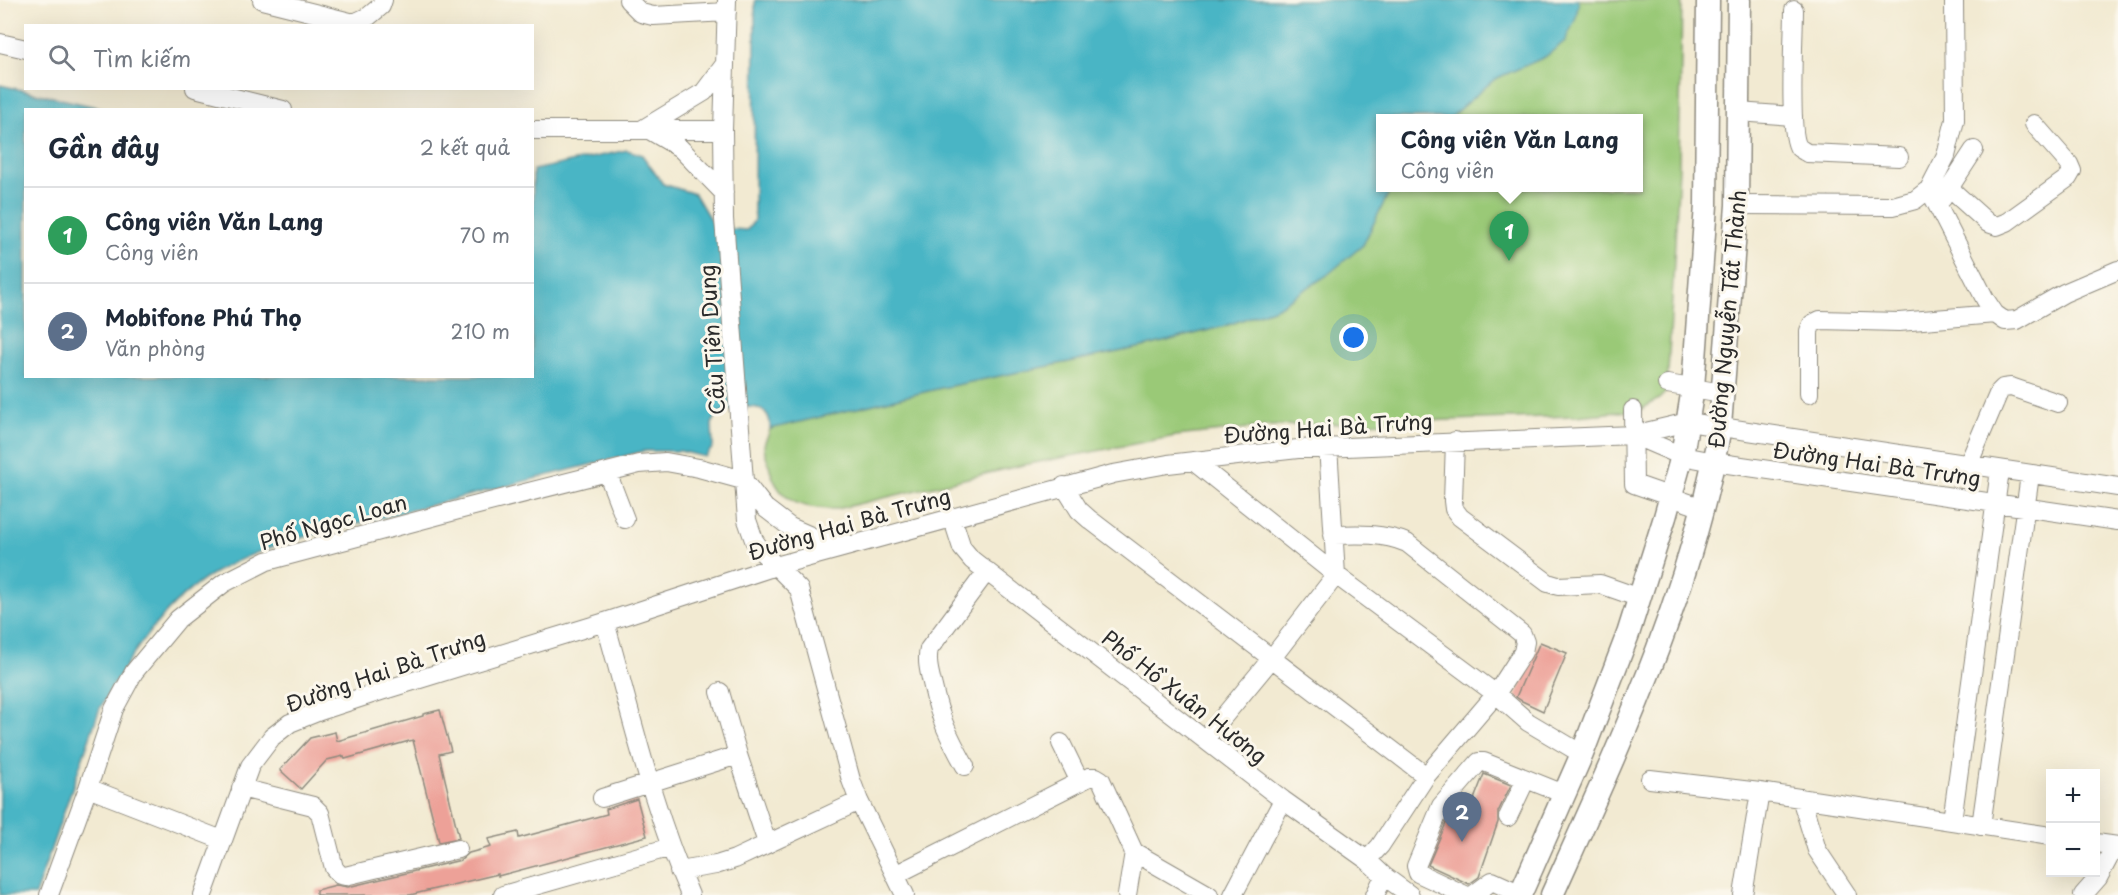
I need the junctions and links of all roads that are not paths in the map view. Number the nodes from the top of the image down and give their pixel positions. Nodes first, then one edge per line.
1 (262, 0) edge
2 (383, 0) edge
3 (628, 0) edge
4 (1708, 0) edge
5 (1739, 0) edge
6 (1954, 0) edge
7 (727, 6) edge
8 (1794, 10) dead end
9 (0, 43) edge
10 (24, 49) edge
11 (725, 64) junction
12 (203, 90) edge
13 (275, 108) edge
14 (1738, 112) junction
15 (1793, 116) junction
16 (2034, 124) dead end
17 (534, 130) edge
18 (645, 130) junction
19 (723, 130) junction
20 (1974, 150) dead end
21 (1899, 157) dead end
22 (1949, 188) junction
23 (1929, 189) junction
24 (724, 194) junction
25 (1737, 205) junction
26 (1937, 206) junction
27 (2118, 270) edge
28 (1995, 315) junction
29 (1667, 384) dead end
30 (1693, 388) junction
31 (1723, 393) junction
32 (1809, 394) dead end
33 (2058, 403) dead end
34 (1633, 410) dead end
35 (1688, 422) junction
36 (1720, 426) junction
37 (1633, 435) junction
38 (1455, 441) junction
39 (1328, 446) junction
40 (1682, 456) junction
41 (1193, 461) junction
42 (1714, 462) junction
43 (1968, 465) junction
44 (2000, 470) junction
45 (607, 472) junction
46 (2030, 475) junction
47 (743, 480) junction
48 (1064, 486) junction
49 (2118, 486) edge
50 (1671, 497) junction
51 (1996, 504) junction
52 (1703, 508) junction
53 (2025, 508) junction
54 (952, 517) junction
55 (625, 519) dead end
56 (2118, 521) edge
57 (1333, 535) junction
58 (875, 539) junction
59 (776, 566) junction
60 (987, 572) junction
61 (1336, 575) junction
62 (1640, 598) junction
63 (605, 622) junction
64 (1977, 644) junction
65 (2006, 648) junction
66 (1272, 658) junction
67 (720, 692) dead end
68 (1496, 694) junction
69 (1205, 739) junction
70 (1060, 743) dead end
71 (1582, 754) junction
72 (738, 756) junction
73 (965, 766) dead end
74 (1426, 776) junction
75 (1526, 779) junction
76 (1650, 779) dead end
77 (1080, 782) junction
78 (651, 783) junction
79 (88, 788) junction
80 (240, 788) junction
81 (1760, 792) junction
82 (1564, 794) junction
83 (602, 798) dead end
84 (1801, 798) junction
85 (1283, 800) junction
86 (859, 801) junction
87 (1508, 817) dead end
88 (1952, 821) junction
89 (1981, 826) junction
90 (2046, 835) edge
91 (222, 840) junction
92 (767, 843) junction
93 (2100, 844) edge
94 (2116, 846) edge
95 (671, 847) junction
96 (458, 849) dead end
97 (1134, 852) junction
98 (1367, 860) junction
99 (679, 871) junction
100 (895, 875) junction
101 (1384, 876) junction
102 (1520, 894) edge
103 (49, 895) edge
104 (203, 895) edge
105 (503, 895) edge
106 (690, 895) edge
107 (905, 895) edge
108 (1127, 895) edge
109 (1209, 895) edge
110 (1233, 895) edge
111 (1375, 895) edge
112 (1410, 895) edge
113 (1465, 895) edge
114 (1473, 895) edge
115 (1552, 895) edge
116 (1743, 895) edge
117 (1847, 895) edge
118 (2083, 895) edge

1 - 2 street
3 - 7 street
4 - 30 main road, Đường Nguyễn Tất Thành
5 - 14 main road, Đường Nguyễn Tất Thành
6 - 23 street
7 - 11 street, Cầu Tiên Dung
8 - 15 street
9 - 10 street
11 - 18 street
11 - 19 street, Cầu Tiên Dung
12 - 13 street
14 - 15 street
14 - 25 main road, Đường Nguyễn Tất Thành
15 - 21 street
16 - 22 street
17 - 18 street
18 - 19 street
18 - 24 street
19 - 24 street, Cầu Tiên Dung
20 - 22 street
22 - 26 street
23 - 25 street
23 - 26 street
24 - 47 street, Cầu Tiên Dung
25 - 31 main road, Đường Nguyễn Tất Thành
26 - 28 street
27 - 28 street
28 - 32 street
29 - 30 street
30 - 31 street
30 - 35 main road, Đường Nguyễn Tất Thành
31 - 36 main road, Đường Nguyễn Tất Thành
33 - 43 street
34 - 37 street
35 - 36 street, Đường Hai Bà Trưng
35 - 37 street, Đường Hai Bà Trưng
35 - 40 main road, Đường Nguyễn Tất Thành
36 - 42 main road, Đường Nguyễn Tất Thành
36 - 43 street, Đường Hai Bà Trưng
37 - 38 street, Đường Hai Bà Trưng
37 - 40 street, Đường Hai Bà Trưng
37 - 50 street
38 - 39 street, Đường Hai Bà Trưng
38 - 62 street
39 - 41 street, Đường Hai Bà Trưng
39 - 57 street
40 - 42 street, Đường Hai Bà Trưng
40 - 50 main road, Đường Nguyễn Tất Thành
41 - 48 street, Đường Hai Bà Trưng
41 - 61 street
42 - 51 street, Đường Hai Bà Trưng
42 - 52 main road, Đường Nguyễn Tất Thành
43 - 44 street, Đường Hai Bà Trưng
44 - 46 street, Đường Hai Bà Trưng
44 - 51 street
45 - 47 street, Phố Ngọc Loan
45 - 55 street
45 - 79 street, Phố Ngọc Loan
46 - 49 street, Đường Hai Bà Trưng
46 - 53 street
47 - 58 street
47 - 59 street, Cầu Tiên Dung
48 - 54 street, Đường Hai Bà Trưng
48 - 66 street
50 - 52 street
50 - 62 main road, Đường Nguyễn Tất Thành
51 - 53 street, Đường Hai Bà Trưng
51 - 64 street
52 - 115 main road, Đường Nguyễn Tất Thành
53 - 56 street, Đường Hai Bà Trưng
53 - 65 street
54 - 58 street, Đường Hai Bà Trưng
54 - 60 street, Phố Hồ Xuân Hương
57 - 61 street
57 - 68 street
58 - 59 street, Đường Hai Bà Trưng
59 - 63 street, Đường Hai Bà Trưng
59 - 86 street, Cầu Tiên Dung
60 - 69 street, Phố Hồ Xuân Hương
60 - 73 street
61 - 66 street
61 - 68 street
62 - 71 main road, Đường Nguyễn Tất Thành
63 - 78 street
63 - 80 street, Đường Hai Bà Trưng
64 - 65 street
64 - 88 street
65 - 89 street
66 - 69 street
66 - 74 street
67 - 72 street
68 - 71 street
68 - 74 street
69 - 85 street, Phố Hồ Xuân Hương
70 - 77 street
71 - 82 main road, Đường Nguyễn Tất Thành
72 - 78 street
72 - 92 street
74 - 98 street
75 - 82 street
75 - 87 street
75 - 113 street
76 - 81 street
77 - 97 street
77 - 100 street
78 - 83 street
78 - 95 street
79 - 91 street
79 - 103 street, Phố Ngọc Loan
80 - 91 street, Đường Hai Bà Trưng
80 - 96 street
81 - 84 street
81 - 116 street
82 - 102 main road, Đường Nguyễn Tất Thành
84 - 88 street
84 - 117 street
85 - 98 street, Phố Hồ Xuân Hương
85 - 110 street
86 - 92 street
86 - 100 street, Cầu Tiên Dung
88 - 89 street
89 - 90 street
91 - 104 street, Đường Hai Bà Trưng
92 - 99 street
93 - 94 street
94 - 118 street
95 - 99 street
95 - 105 street
97 - 108 street
97 - 109 street
98 - 101 street, Phố Hồ Xuân Hương
99 - 106 street
100 - 107 street, Cầu Tiên Dung
101 - 111 street
101 - 112 street, Phố Hồ Xuân Hương
102 - 114 street

